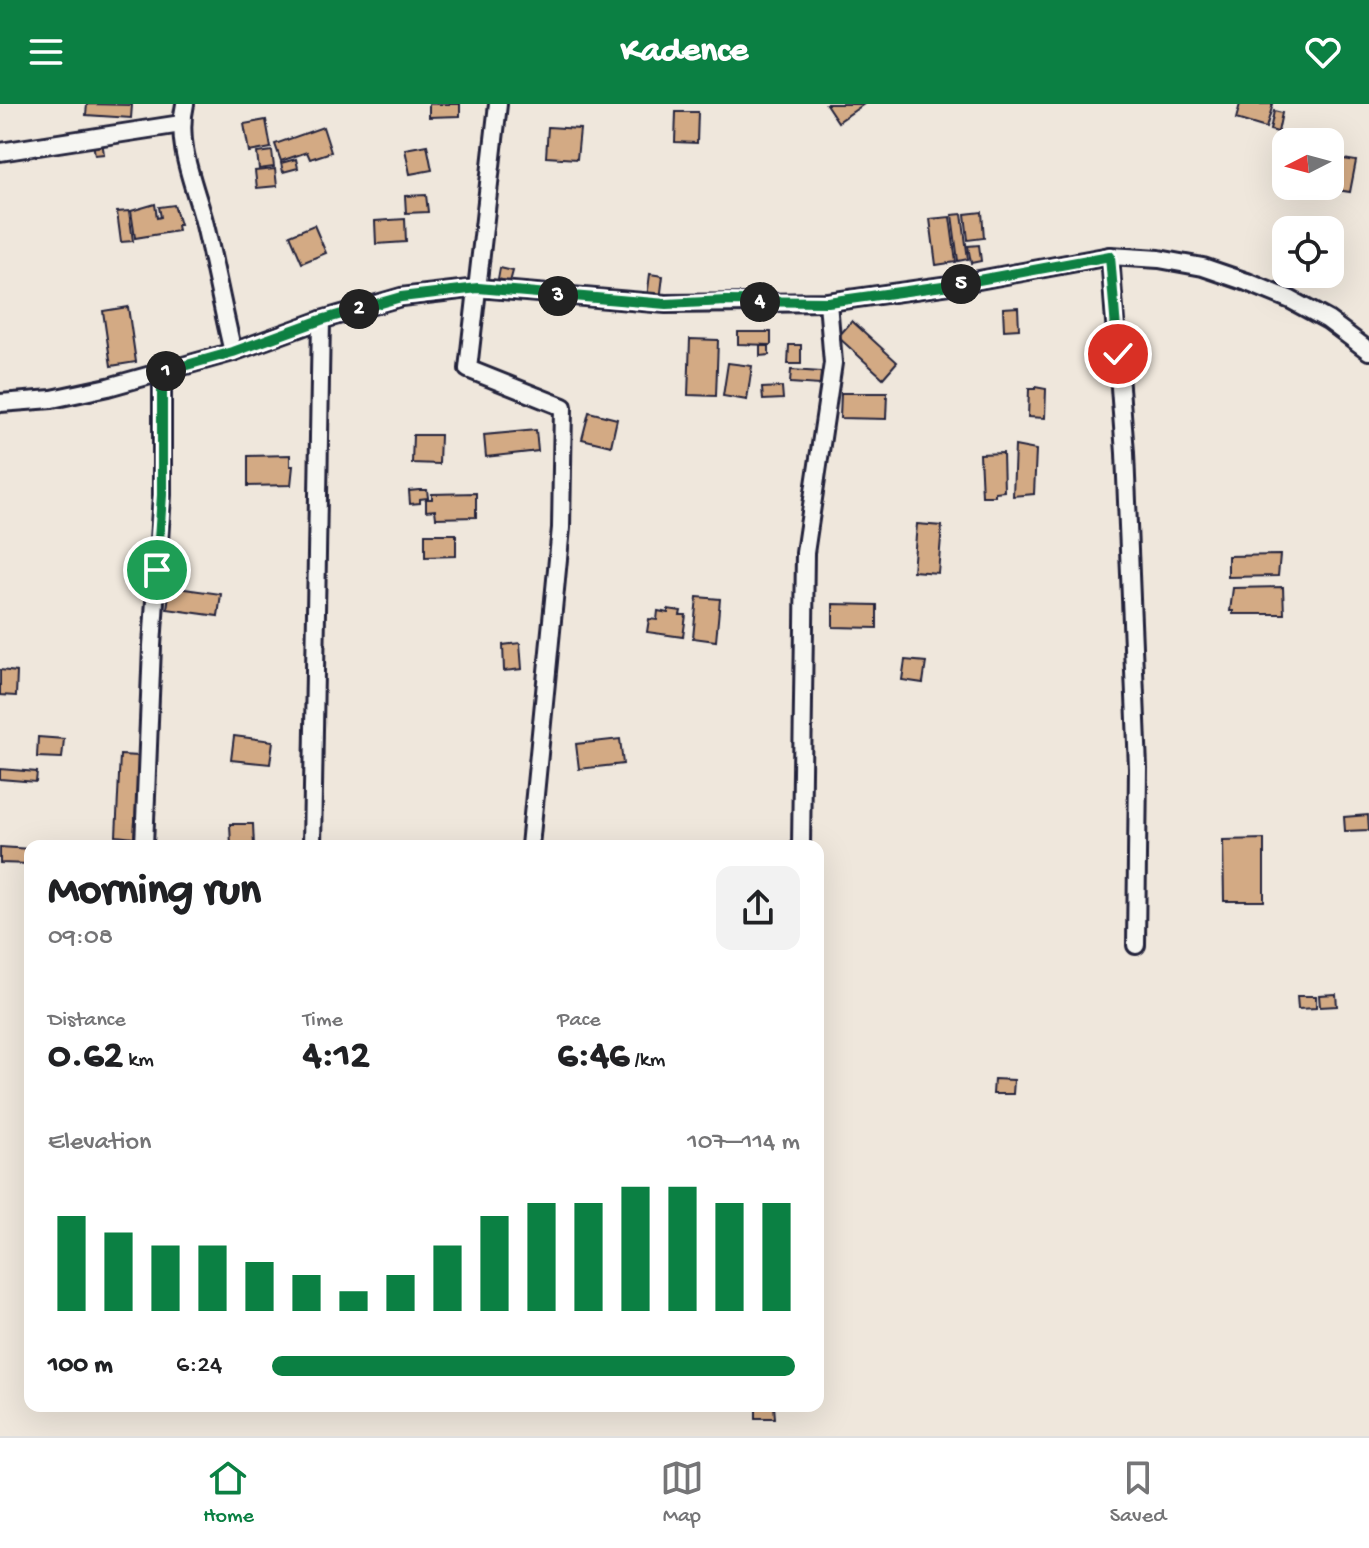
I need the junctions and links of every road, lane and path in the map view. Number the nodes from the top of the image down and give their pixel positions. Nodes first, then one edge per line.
1 (185, 104) edge
2 (498, 104) edge
3 (181, 124) junction
4 (0, 152) edge
5 (1110, 256) junction
6 (478, 288) junction
7 (828, 302) junction
8 (321, 320) junction
9 (1369, 351) edge
10 (233, 352) junction
11 (162, 372) junction
12 (0, 403) edge
13 (144, 840) edge
14 (312, 840) edge
15 (531, 840) edge
16 (801, 840) edge
17 (1136, 945) dead end

1 - 3 street
2 - 6 street
3 - 4 street
3 - 10 street
5 - 7 street
5 - 9 street
5 - 17 street
6 - 7 street
6 - 8 street
6 - 15 street
7 - 16 street
8 - 10 street
8 - 14 street
10 - 11 street
11 - 12 street
11 - 13 street

